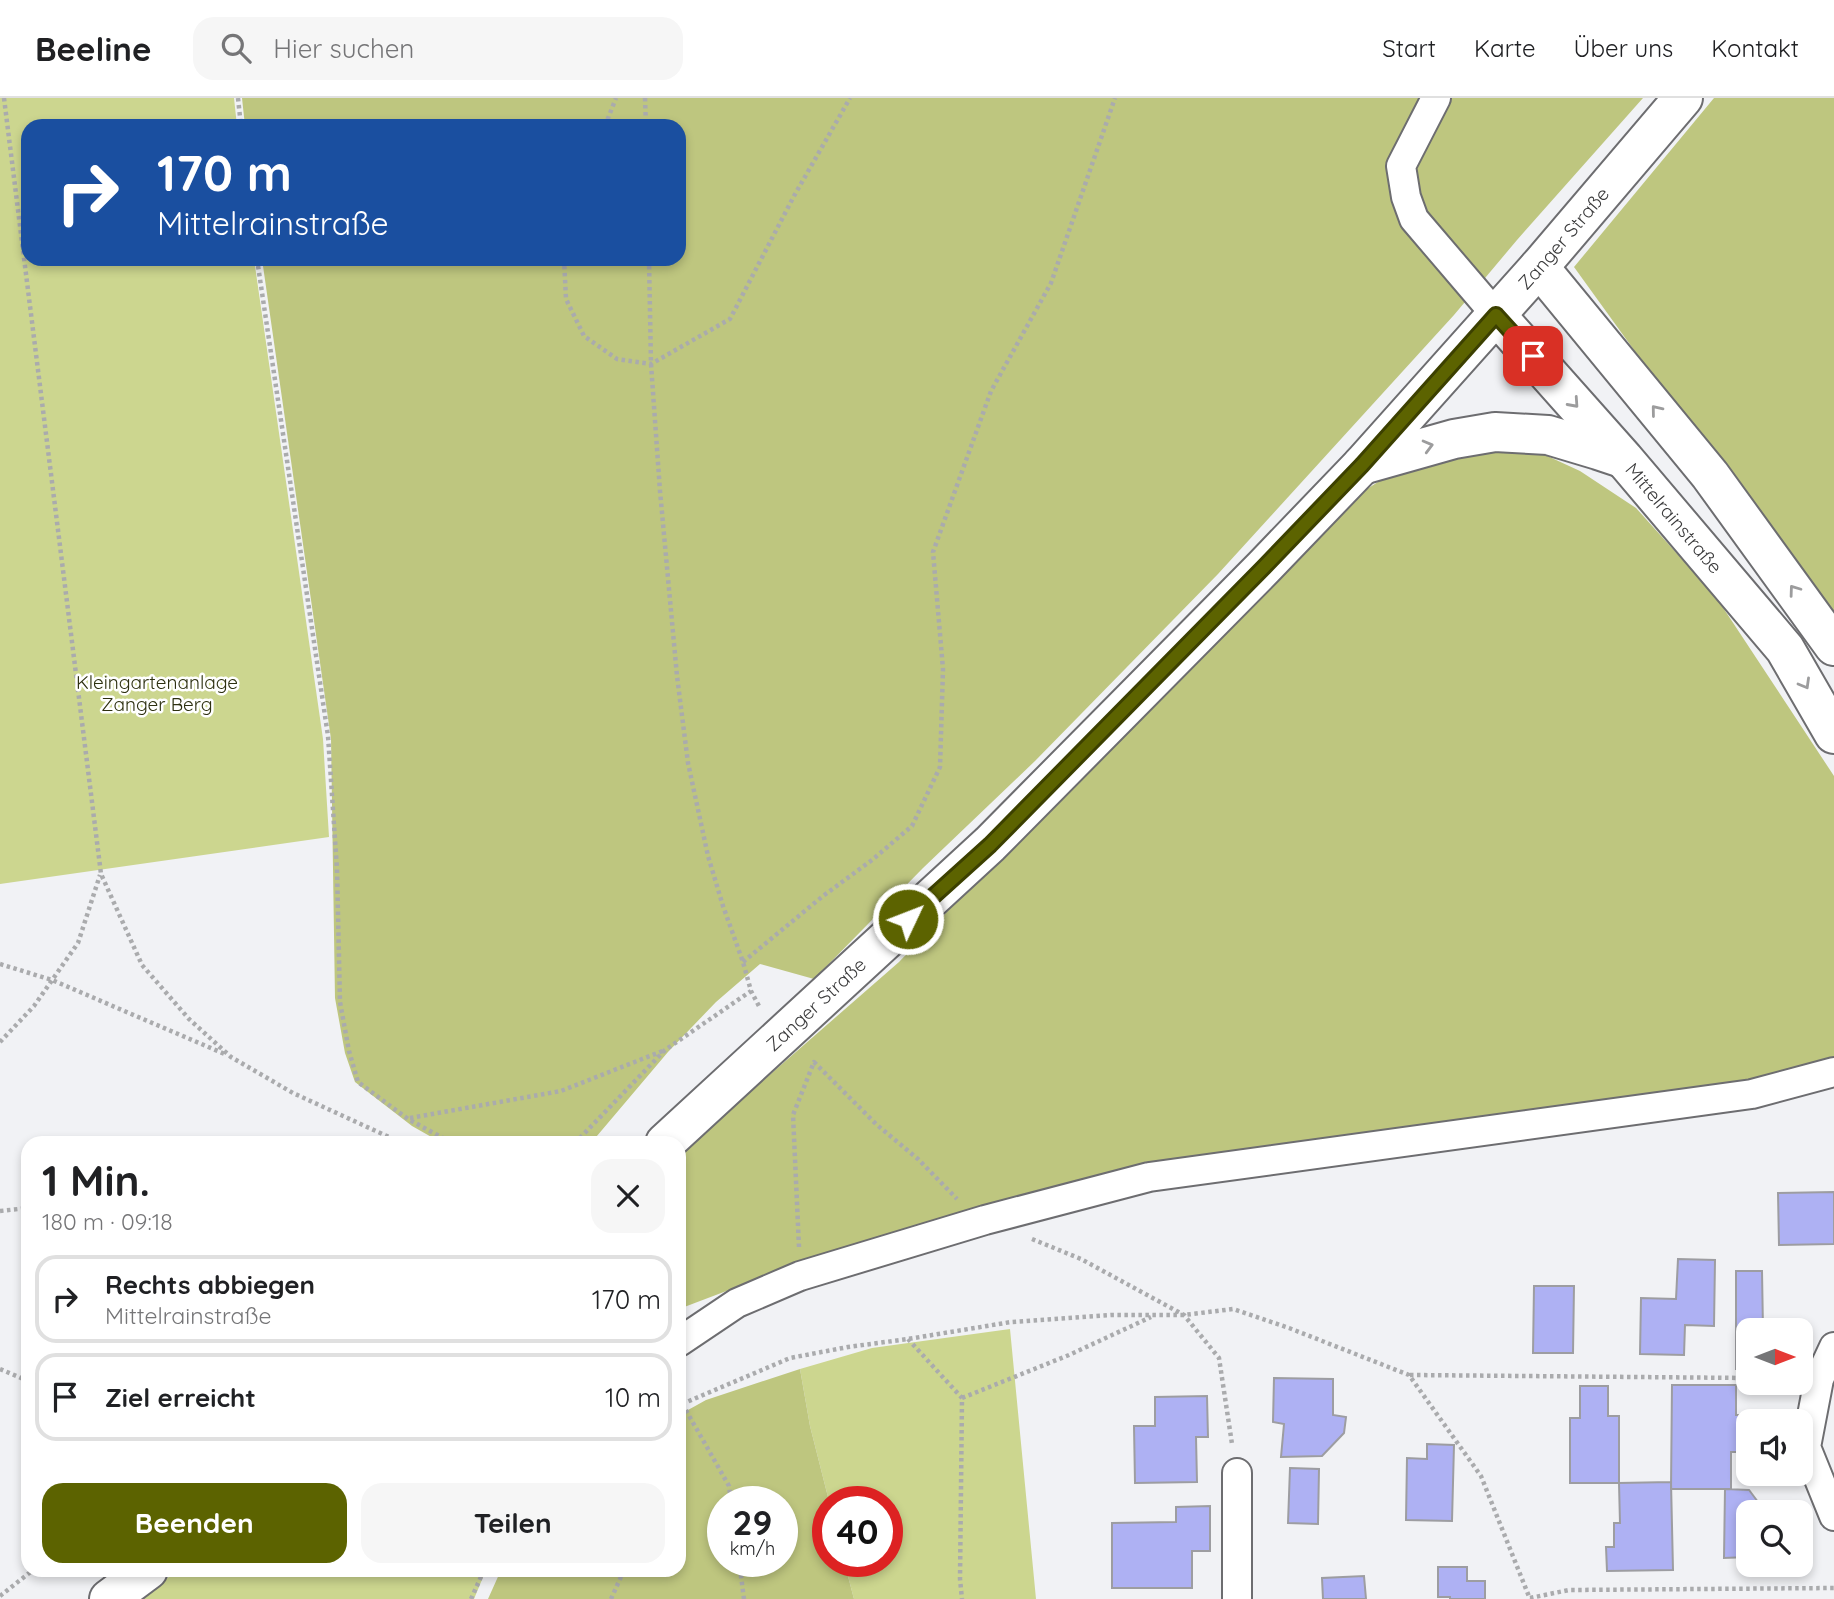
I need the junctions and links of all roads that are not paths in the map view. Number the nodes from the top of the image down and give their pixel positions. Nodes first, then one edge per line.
1 (1436, 98) edge
2 (1683, 98) edge
3 (1539, 267) junction
4 (1496, 315) junction
5 (1624, 459) junction
6 (1362, 465) junction
7 (1834, 646) edge
8 (1834, 734) edge
9 (1834, 1072) edge
10 (673, 1136) edge
11 (686, 1337) edge
12 (1834, 1347) edge
13 (1237, 1473) road end
14 (1834, 1516) edge
15 (139, 1577) edge
16 (109, 1599) edge
17 (1237, 1599) edge

1 - 4 street
2 - 3 street, Zanger Straße
3 - 4 street, Zanger Straße
7 -> 3 street
4 -> 5 street, Mittelrainstraße
4 - 6 street, Zanger Straße
6 -> 5 street
5 -> 8 street, Mittelrainstraße
6 - 10 street, Zanger Straße
9 - 11 street
12 - 14 street
13 - 17 street
15 - 16 street

